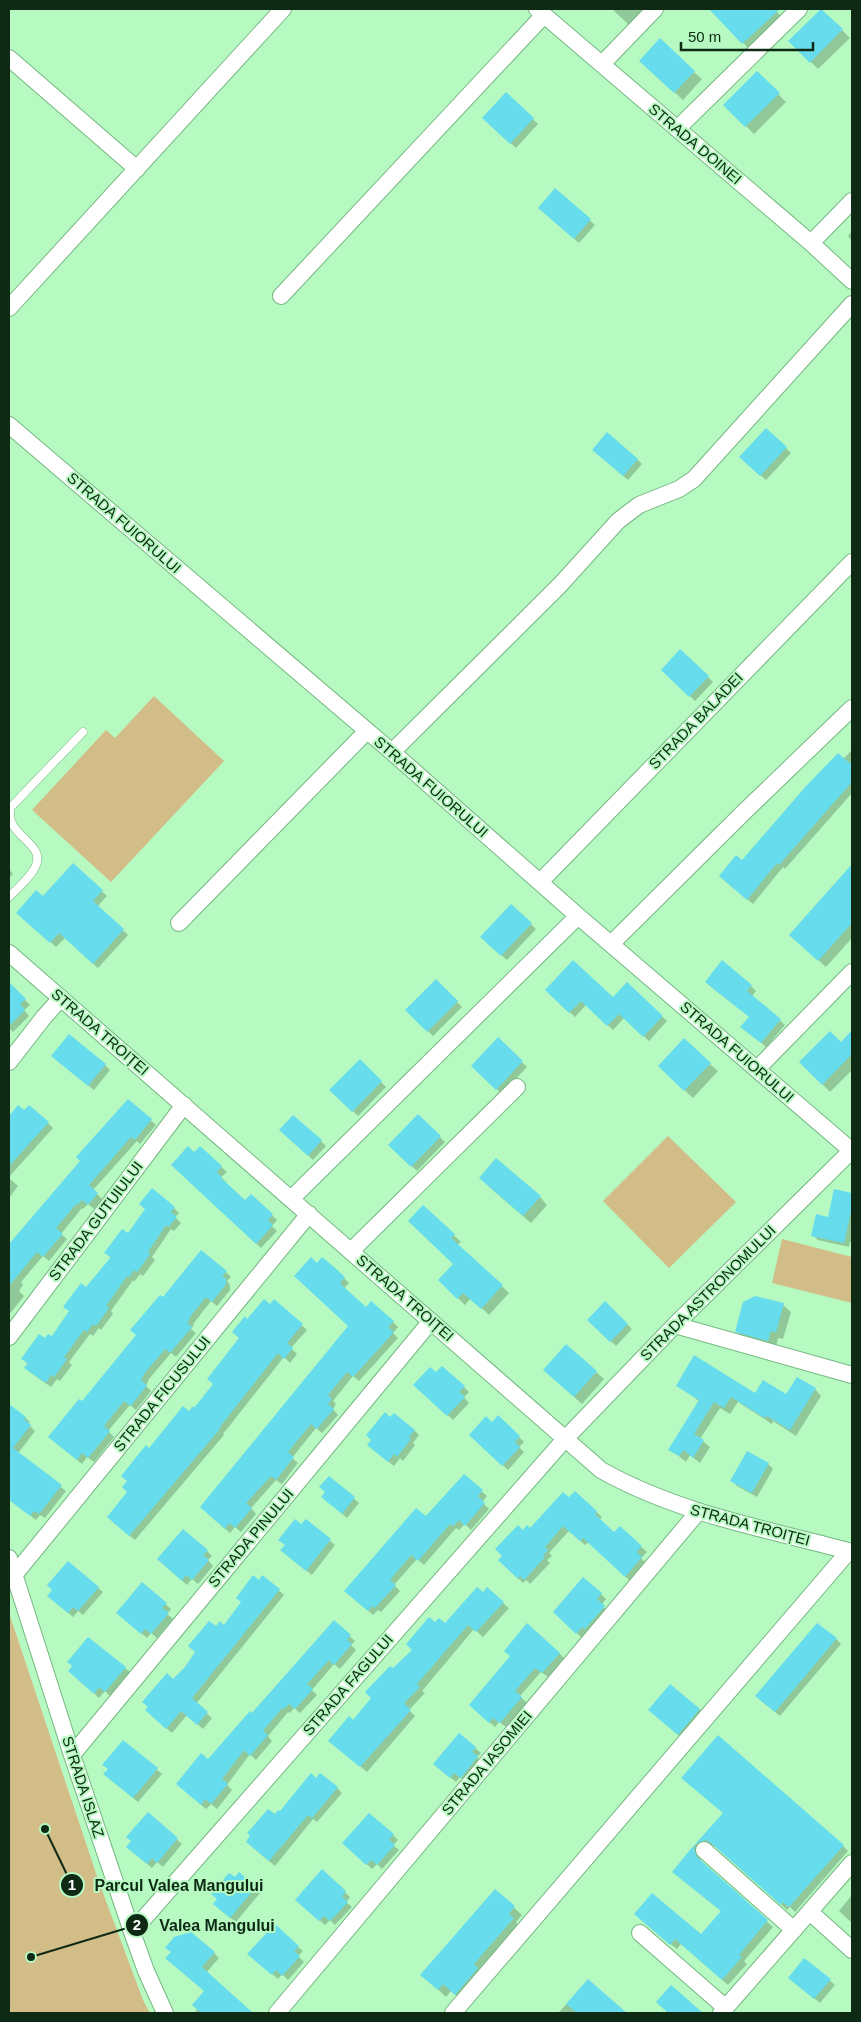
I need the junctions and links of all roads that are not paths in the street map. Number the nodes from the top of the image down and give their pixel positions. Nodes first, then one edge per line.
1 (283, 9) edge
2 (655, 9) edge
3 (799, 9) edge
4 (541, 12) edge
5 (9, 58) edge
6 (602, 64) junction
7 (677, 129) junction
8 (136, 169) junction
9 (852, 201) edge
10 (811, 243) junction
11 (852, 281) edge
12 (281, 296) dead end
13 (852, 304) edge
14 (9, 308) edge
15 (9, 424) edge
16 (852, 562) edge
17 (852, 708) edge
18 (367, 731) junction
19 (83, 732) dead end
20 (392, 752) junction
21 (540, 882) junction
22 (9, 897) edge
23 (578, 916) junction
24 (179, 923) dead end
25 (612, 943) junction
26 (9, 953) edge
27 (852, 972) edge
28 (61, 998) junction
29 (9, 1062) edge
30 (757, 1069) junction
31 (517, 1087) dead end
32 (184, 1105) junction
33 (849, 1157) edge
34 (291, 1199) junction
35 (309, 1214) junction
36 (350, 1251) junction
37 (431, 1321) junction
38 (675, 1325) junction
39 (9, 1337) edge
40 (852, 1375) edge
41 (565, 1439) junction
42 (698, 1512) junction
43 (851, 1552) edge
44 (9, 1558) edge
45 (15, 1574) junction
46 (72, 1755) junction
47 (704, 1850) dead end
48 (852, 1863) edge
49 (810, 1912) junction
50 (794, 1930) junction
51 (132, 1932) junction
52 (640, 1934) dead end
53 (852, 1950) edge
54 (724, 2011) edge
55 (165, 2013) edge
56 (277, 2013) edge
57 (452, 2013) edge

1 - 8 street
2 - 6 street
3 - 7 street
4 - 6 street, STRADA DOINEI
4 - 12 street
5 - 8 street
6 - 7 street, STRADA DOINEI
7 - 10 street, STRADA DOINEI
8 - 14 street
9 - 10 street
10 - 11 street, STRADA DOINEI
13 - 20 street
15 - 18 street, STRADA FUIORULUI
16 - 21 street, STRADA BALADEI
17 - 25 street
18 - 20 street, STRADA FUIORULUI
18 - 24 street
19 - 22 lane
20 - 21 street, STRADA FUIORULUI
21 - 23 street, STRADA FUIORULUI
23 - 25 street, STRADA FUIORULUI
23 - 34 street
25 - 30 street, STRADA FUIORULUI
26 - 28 street, STRADA TROIȚEI
27 - 30 street
28 - 29 street
28 - 32 street, STRADA TROIȚEI
30 - 33 street, STRADA FUIORULUI
31 - 36 street
32 - 34 street, STRADA TROIȚEI
32 - 39 street, STRADA GUTUIULUI
33 - 38 street, STRADA ASTRONOMULUI
34 - 35 street, STRADA TROIȚEI
35 - 36 street, STRADA TROIȚEI
35 - 45 street, STRADA FICUSULUI
36 - 37 street, STRADA TROIȚEI
37 - 41 street, STRADA TROIȚEI
37 - 46 street, STRADA PINULUI
38 - 40 street
38 - 41 street, STRADA ASTRONOMULUI
41 - 42 street, STRADA TROIȚEI
41 - 51 street, STRADA FAGULUI
42 - 43 street, STRADA TROIȚEI
42 - 56 street, STRADA IASOMIEI
43 - 57 street
44 - 45 street, STRADA ISLAZ
45 - 46 street, STRADA ISLAZ
46 - 51 street, STRADA ISLAZ
47 - 50 street
48 - 49 street
49 - 50 street
49 - 53 street
50 - 54 street
51 - 55 street, STRADA ISLAZ
52 - 54 street

